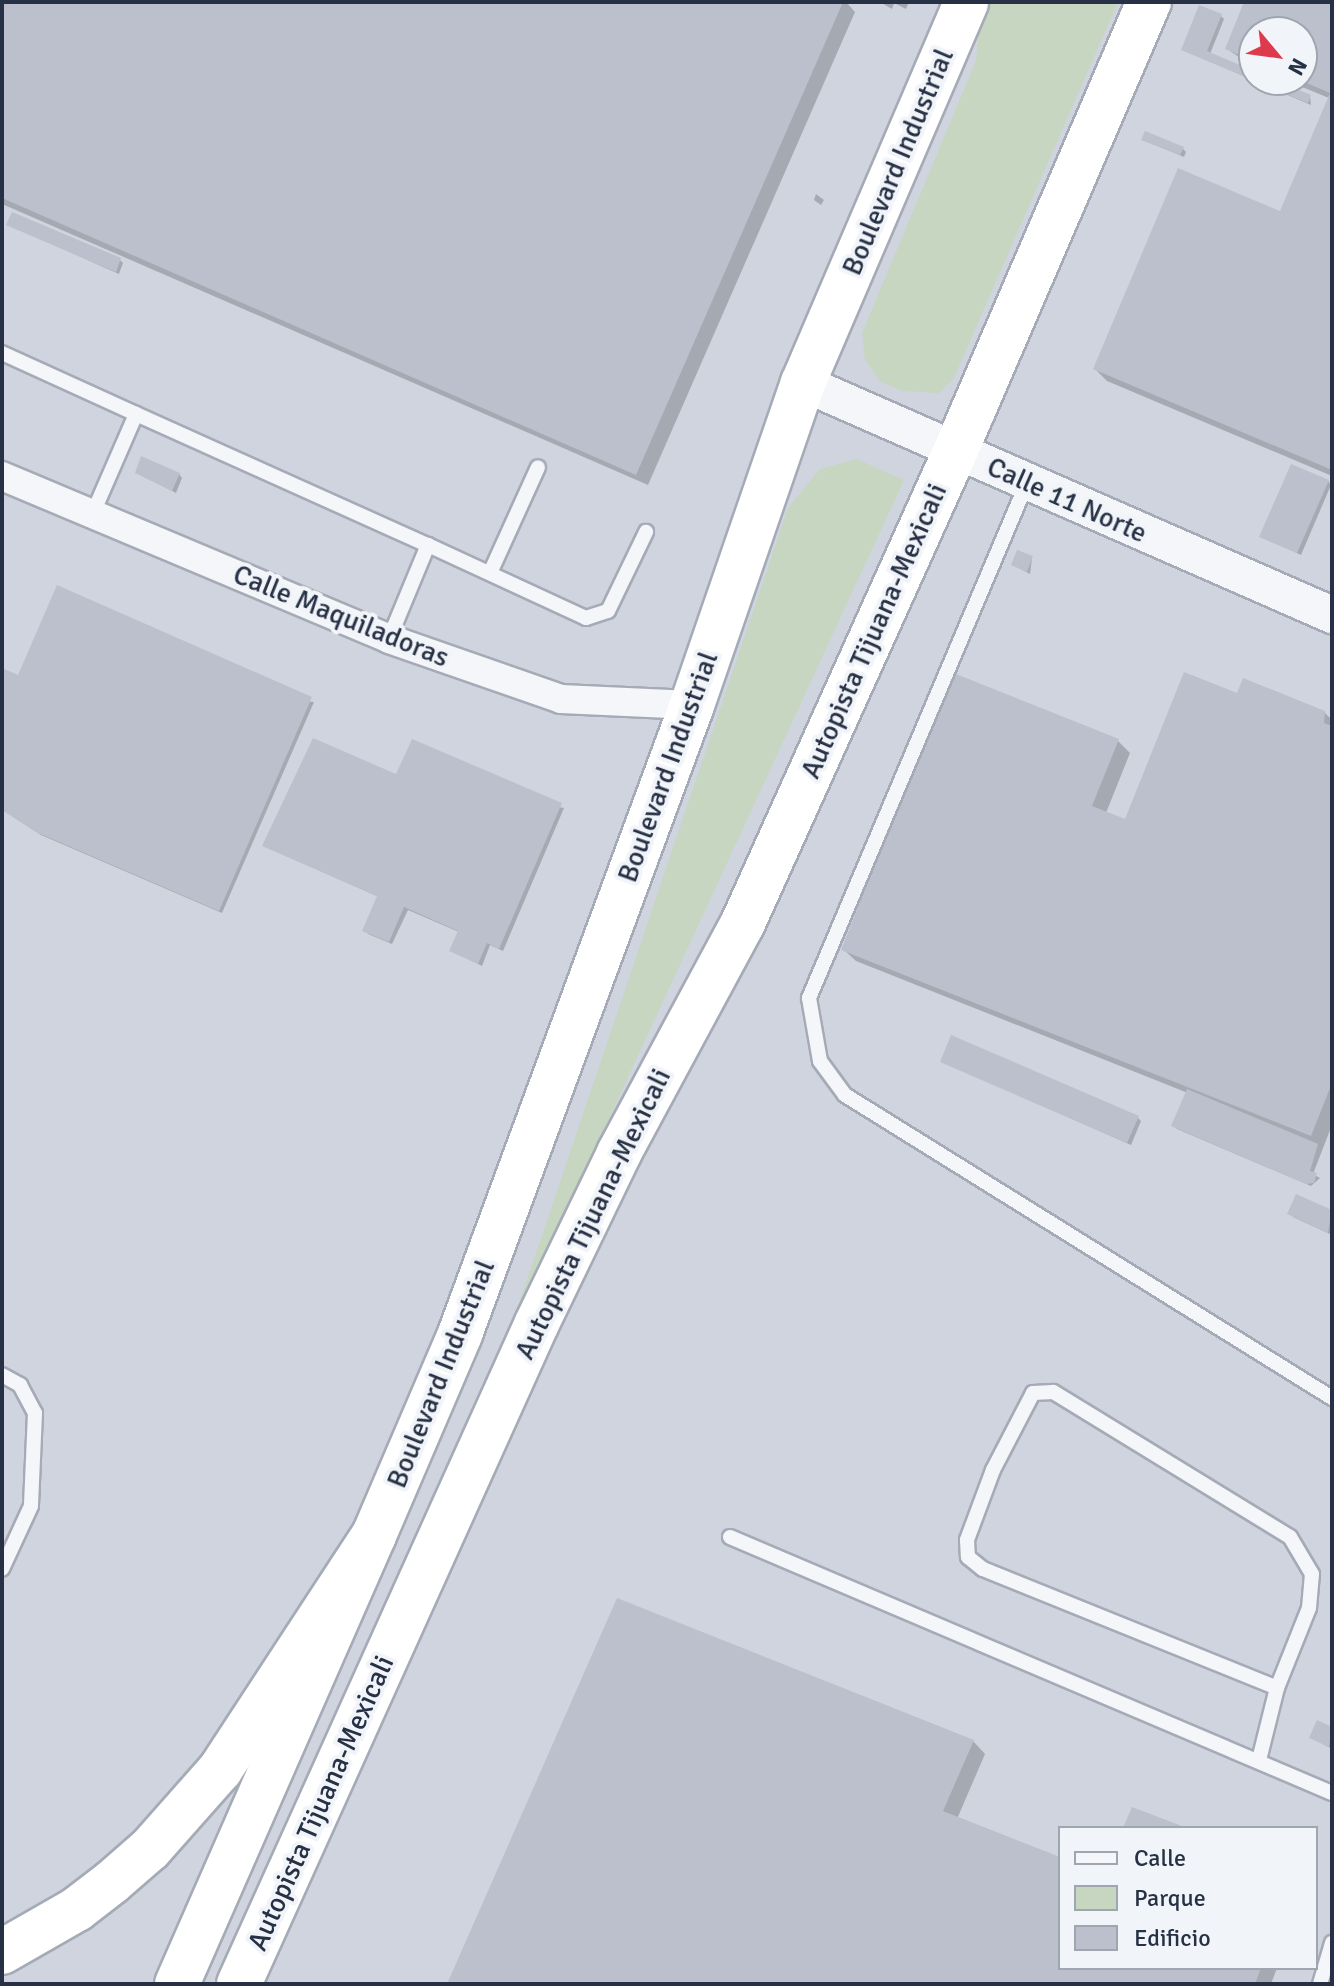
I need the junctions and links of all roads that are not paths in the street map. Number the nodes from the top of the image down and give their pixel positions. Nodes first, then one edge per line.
1 (966, 2) edge
2 (1149, 2) edge
3 (2, 353) edge
4 (803, 383) junction
5 (136, 414) junction
6 (956, 450) junction
7 (538, 467) dead end
8 (2, 476) edge
9 (1026, 485) junction
10 (93, 513) junction
11 (646, 532) dead end
12 (428, 545) junction
13 (490, 573) junction
14 (1332, 615) edge
15 (389, 639) junction
16 (692, 705) junction
17 (2, 1375) edge
18 (1332, 1398) edge
19 (374, 1535) junction
20 (730, 1537) dead end
21 (2, 1569) edge
22 (1277, 1688) junction
23 (1259, 1760) junction
24 (1332, 1793) edge
25 (1332, 1943) edge
26 (2, 1952) edge
27 (177, 1984) edge
28 (239, 1984) edge
29 (1320, 1984) edge

1 - 4 highway, Boulevard Industrial
2 - 6 highway
3 - 5 lane
4 - 6 street, Calle 11 Norte
4 - 16 highway, Boulevard Industrial
5 - 10 lane
5 - 12 lane
6 - 9 street, Calle 11 Norte
6 - 28 highway, Autopista Tijuana-Mexicali
7 - 13 lane
8 - 10 street, Calle Maquiladoras
9 - 14 street, Calle 11 Norte
9 - 18 lane
10 - 15 street, Calle Maquiladoras
11 - 13 lane
12 - 13 lane
12 - 15 lane
15 - 16 street, Calle Maquiladoras
16 - 19 highway, Boulevard Industrial
17 - 21 lane
19 - 26 highway
19 - 27 highway, Autopista Tijuana-Mexicali
20 - 23 lane
22 - 22 lane
22 - 23 lane
23 - 24 lane
25 - 29 lane

